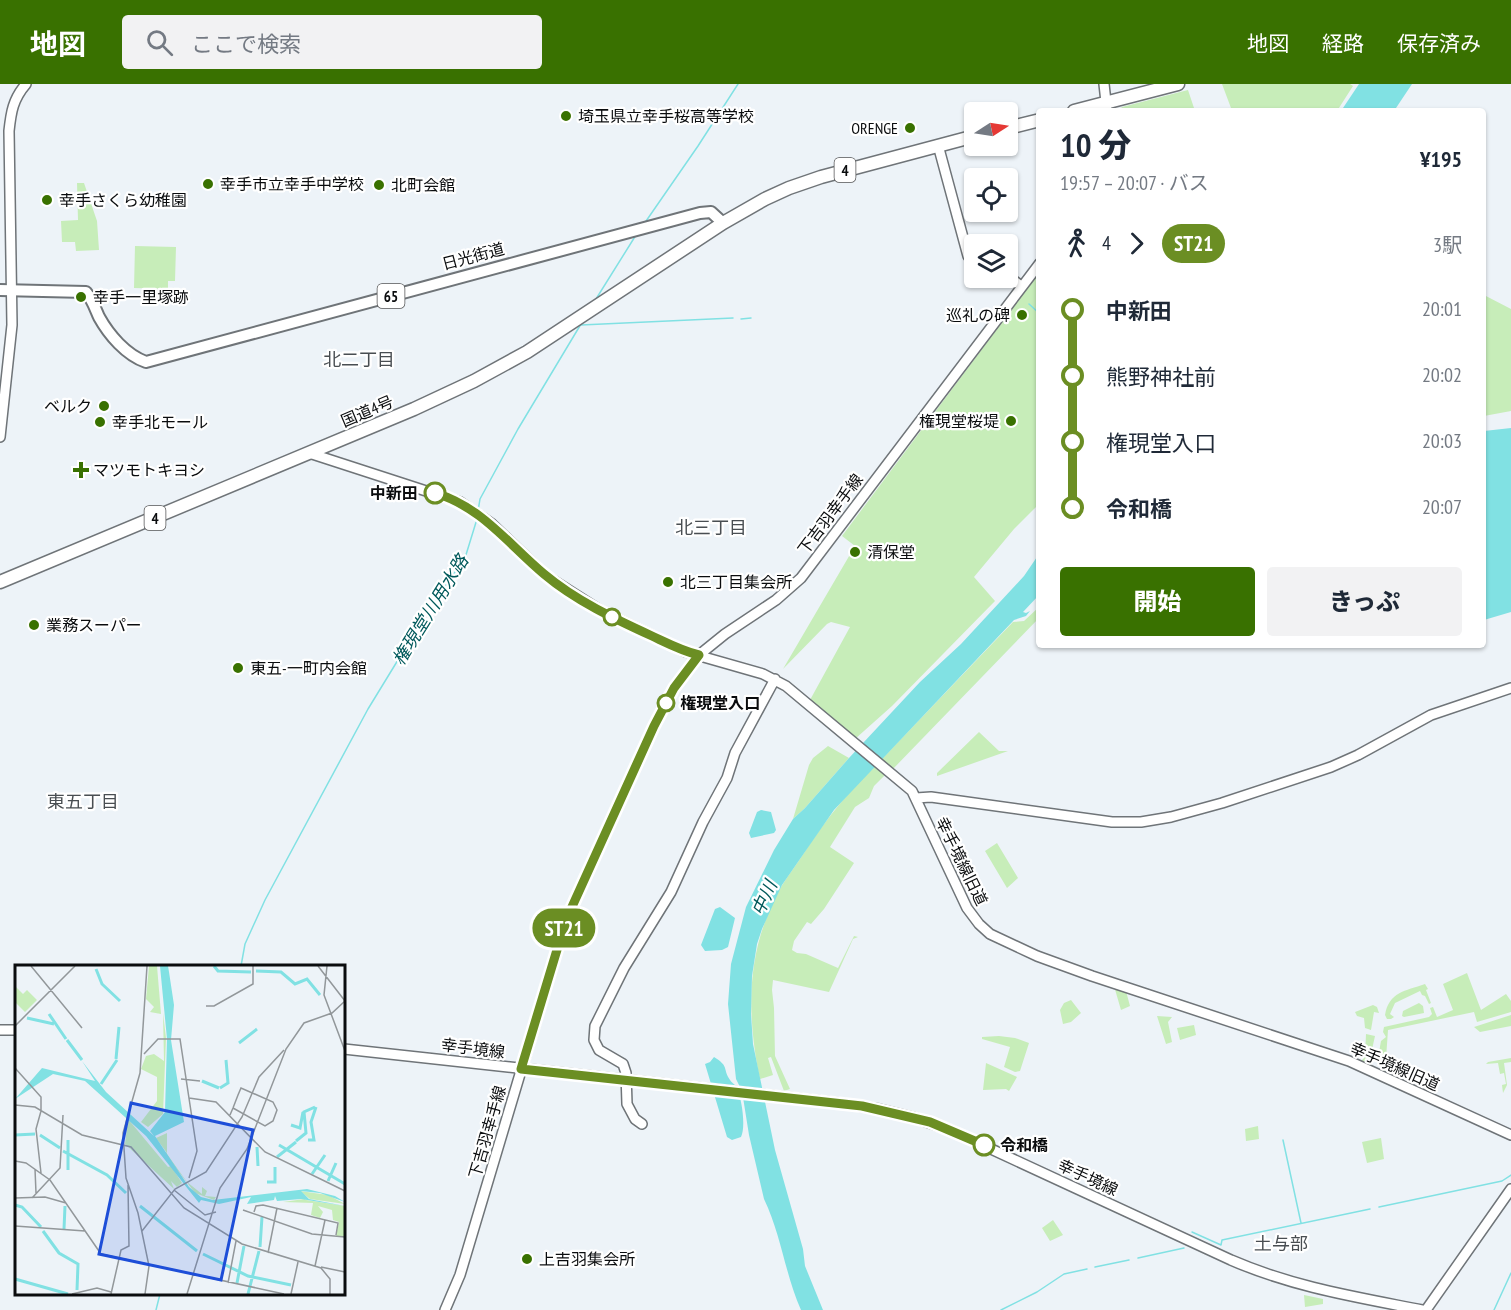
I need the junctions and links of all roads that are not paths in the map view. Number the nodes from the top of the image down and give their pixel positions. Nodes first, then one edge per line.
1 (26, 84) edge
2 (1104, 84) edge
3 (1111, 84) edge
4 (1178, 84) edge
5 (1107, 107) edge
6 (1036, 121) edge
7 (1018, 126) edge
8 (964, 139) edge
9 (938, 145) junction
10 (723, 223) junction
11 (964, 241) edge
12 (1036, 267) edge
13 (1018, 283) edge
14 (1022, 286) junction
15 (5, 290) edge
16 (0, 437) edge
17 (309, 453) junction
18 (0, 582) edge
19 (699, 655) junction
20 (775, 679) junction
21 (1511, 688) edge
22 (916, 798) junction
23 (345, 1049) edge
24 (521, 1069) junction
25 (625, 1079) junction
26 (642, 1124) dead end
27 (1511, 1135) edge
28 (1511, 1189) edge
29 (445, 1310) edge
30 (1422, 1310) edge
31 (1426, 1310) edge

1 - 15 street
2 - 5 street
3 - 5 street
4 - 5 highway
6 - 7 highway
8 - 9 highway, 4
9 - 10 highway, 4
9 - 11 street
10 - 15 main road, 日光街道 / 65
10 - 17 highway, 国道4号 / 4
12 - 14 street, 下吉羽幸手線
13 - 14 street
14 - 19 street, 下吉羽幸手線
15 - 16 street
17 - 18 highway, 国道4号 / 4
17 - 19 street, 幸手境線旧道
19 - 20 street, 幸手境線旧道
19 - 24 street, 下吉羽幸手線
20 - 22 street, 幸手境線旧道
20 - 25 street
21 - 22 street
22 - 27 street, 幸手境線旧道
23 - 24 street, 幸手境線
24 - 25 street, 幸手境線
24 - 29 street, 下吉羽幸手線
25 - 26 street
25 - 30 street, 幸手境線
28 - 31 street

